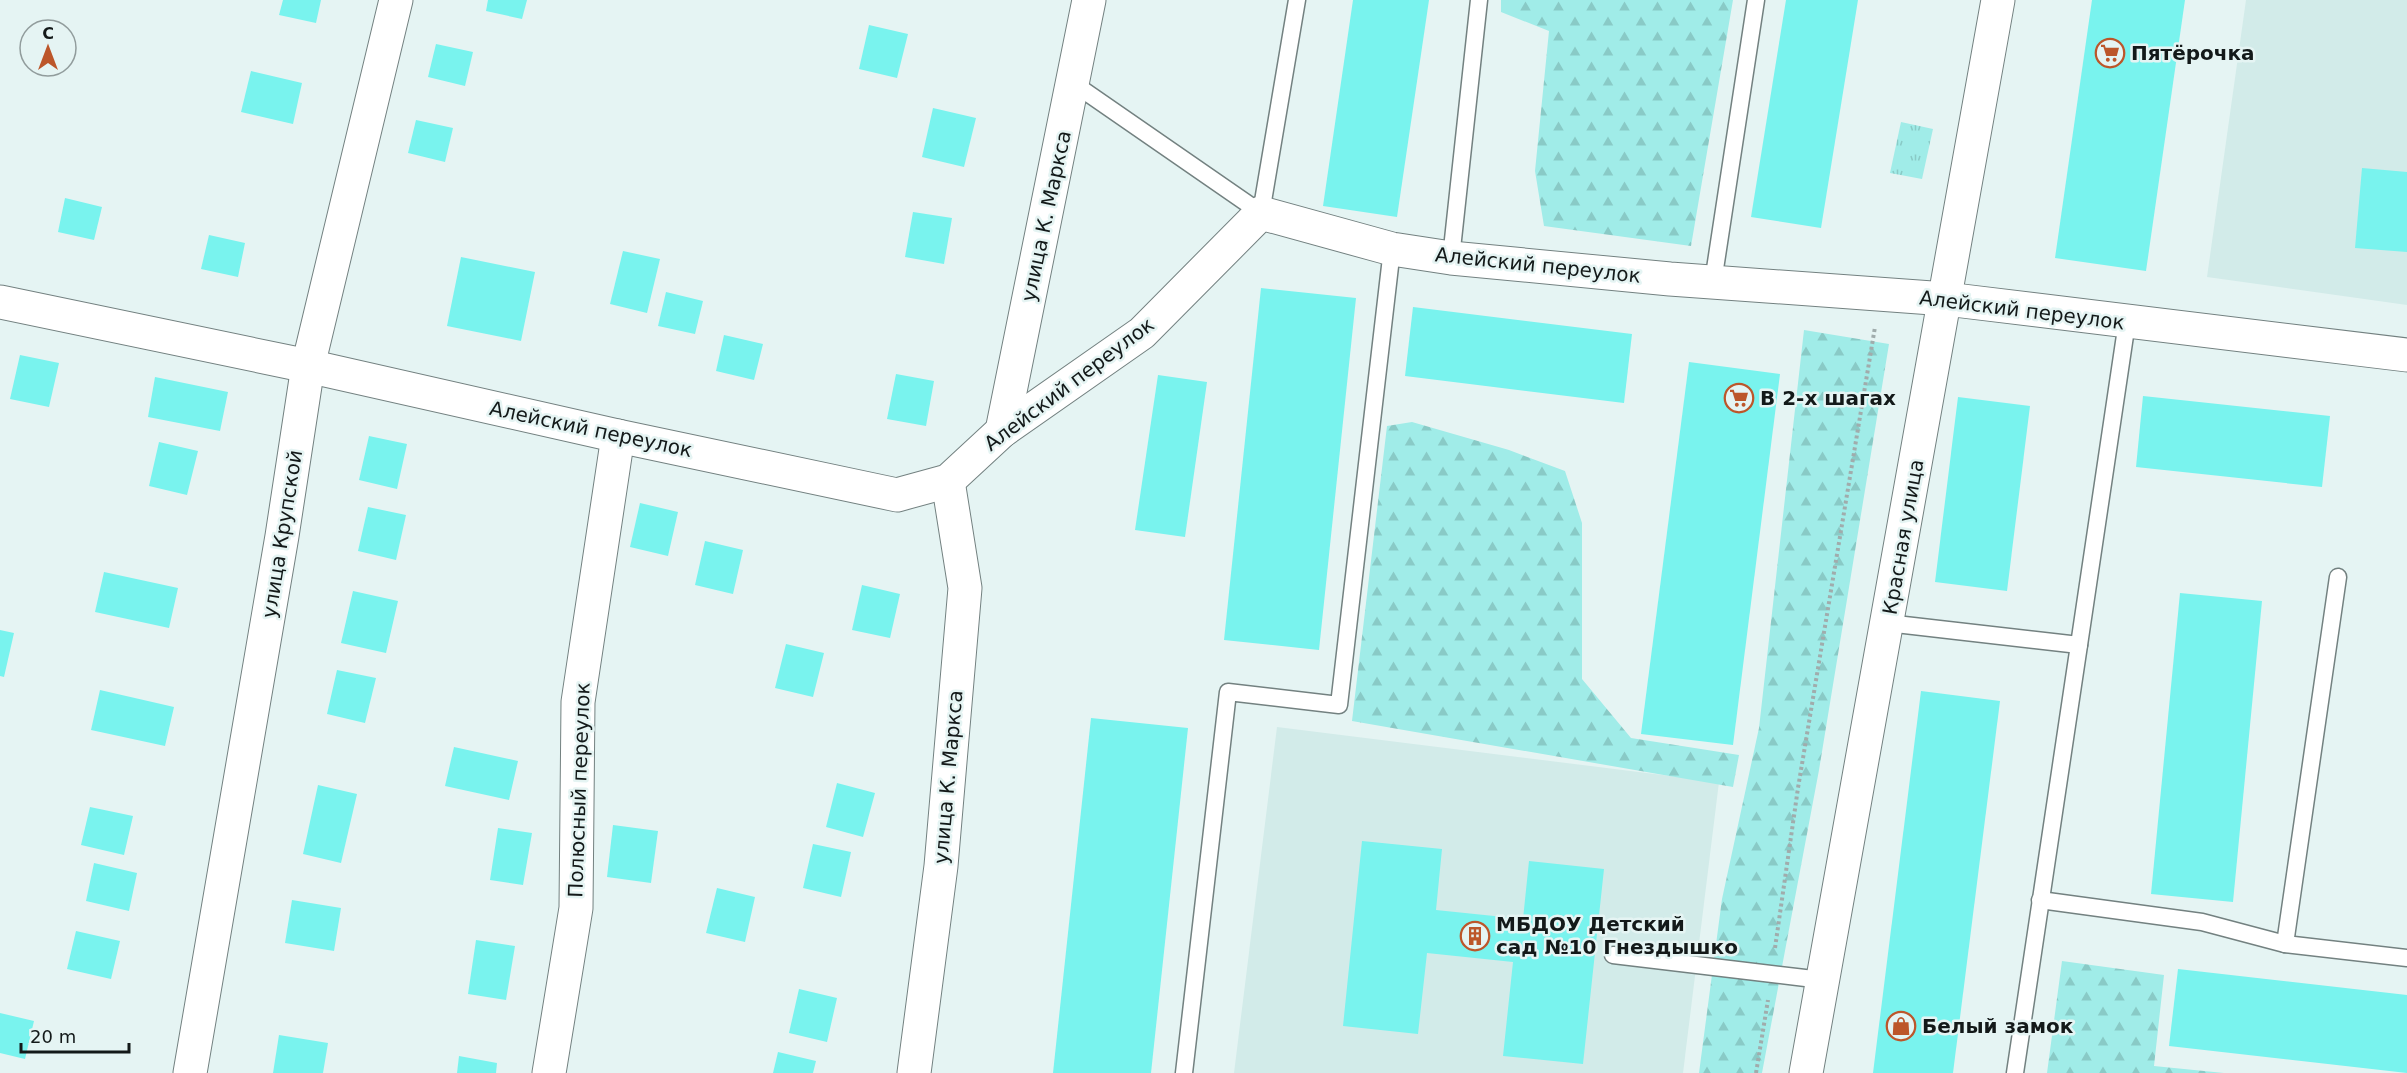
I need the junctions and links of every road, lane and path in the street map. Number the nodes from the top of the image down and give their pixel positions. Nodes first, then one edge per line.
1 (396, 0) edge
2 (1089, 0) edge
3 (1297, 0) edge
4 (1479, 0) edge
5 (1756, 0) edge
6 (1998, 0) edge
7 (1073, 83) junction
8 (1261, 213) junction
9 (1392, 249) junction
10 (1451, 258) junction
11 (1713, 282) junction
12 (1881, 295) junction
13 (1946, 300) junction
14 (0, 302) edge
15 (2127, 322) junction
16 (2407, 355) edge
17 (308, 366) junction
18 (1002, 431) junction
19 (618, 436) junction
20 (948, 481) junction
21 (2338, 576) dead end
22 (1887, 623) junction
23 (2079, 645) junction
24 (2040, 900) junction
25 (2285, 944) junction
26 (1613, 955) dead end
27 (2407, 958) edge
28 (1772, 974) junction
29 (1822, 980) junction
30 (190, 1073) edge
31 (549, 1073) edge
32 (914, 1073) edge
33 (1184, 1073) edge
34 (1756, 1073) edge
35 (1806, 1073) edge
36 (2015, 1073) edge

1 - 17 street, улица Крупской
2 - 7 street, улица К. Маркса
3 - 8 lane
4 - 10 lane
5 - 11 lane
6 - 13 street, Красная улица
7 - 8 lane
7 - 18 street, улица К. Маркса
8 - 9 street, Алейский переулок
8 - 18 street, Алейский переулок
9 - 10 street, Алейский переулок
9 - 33 lane
10 - 11 street, Алейский переулок
11 - 12 street, Алейский переулок
12 - 13 street, Алейский переулок
12 - 28 path
13 - 15 street, Алейский переулок
13 - 22 street, Красная улица
14 - 17 street, Алейский переулок
15 - 16 street, Алейский переулок
15 - 23 lane
17 - 19 street, Алейский переулок
17 - 30 street, улица Крупской
18 - 20 street, Алейский переулок
19 - 20 street, Алейский переулок
19 - 31 street, Полюсный переулок
20 - 32 street, улица К. Маркса
21 - 25 lane
22 - 23 lane
22 - 29 street, Красная улица
23 - 24 lane
24 - 25 lane
24 - 36 lane
25 - 27 lane
26 - 28 lane
28 - 29 lane
28 - 34 path
29 - 35 street, Красная улица

